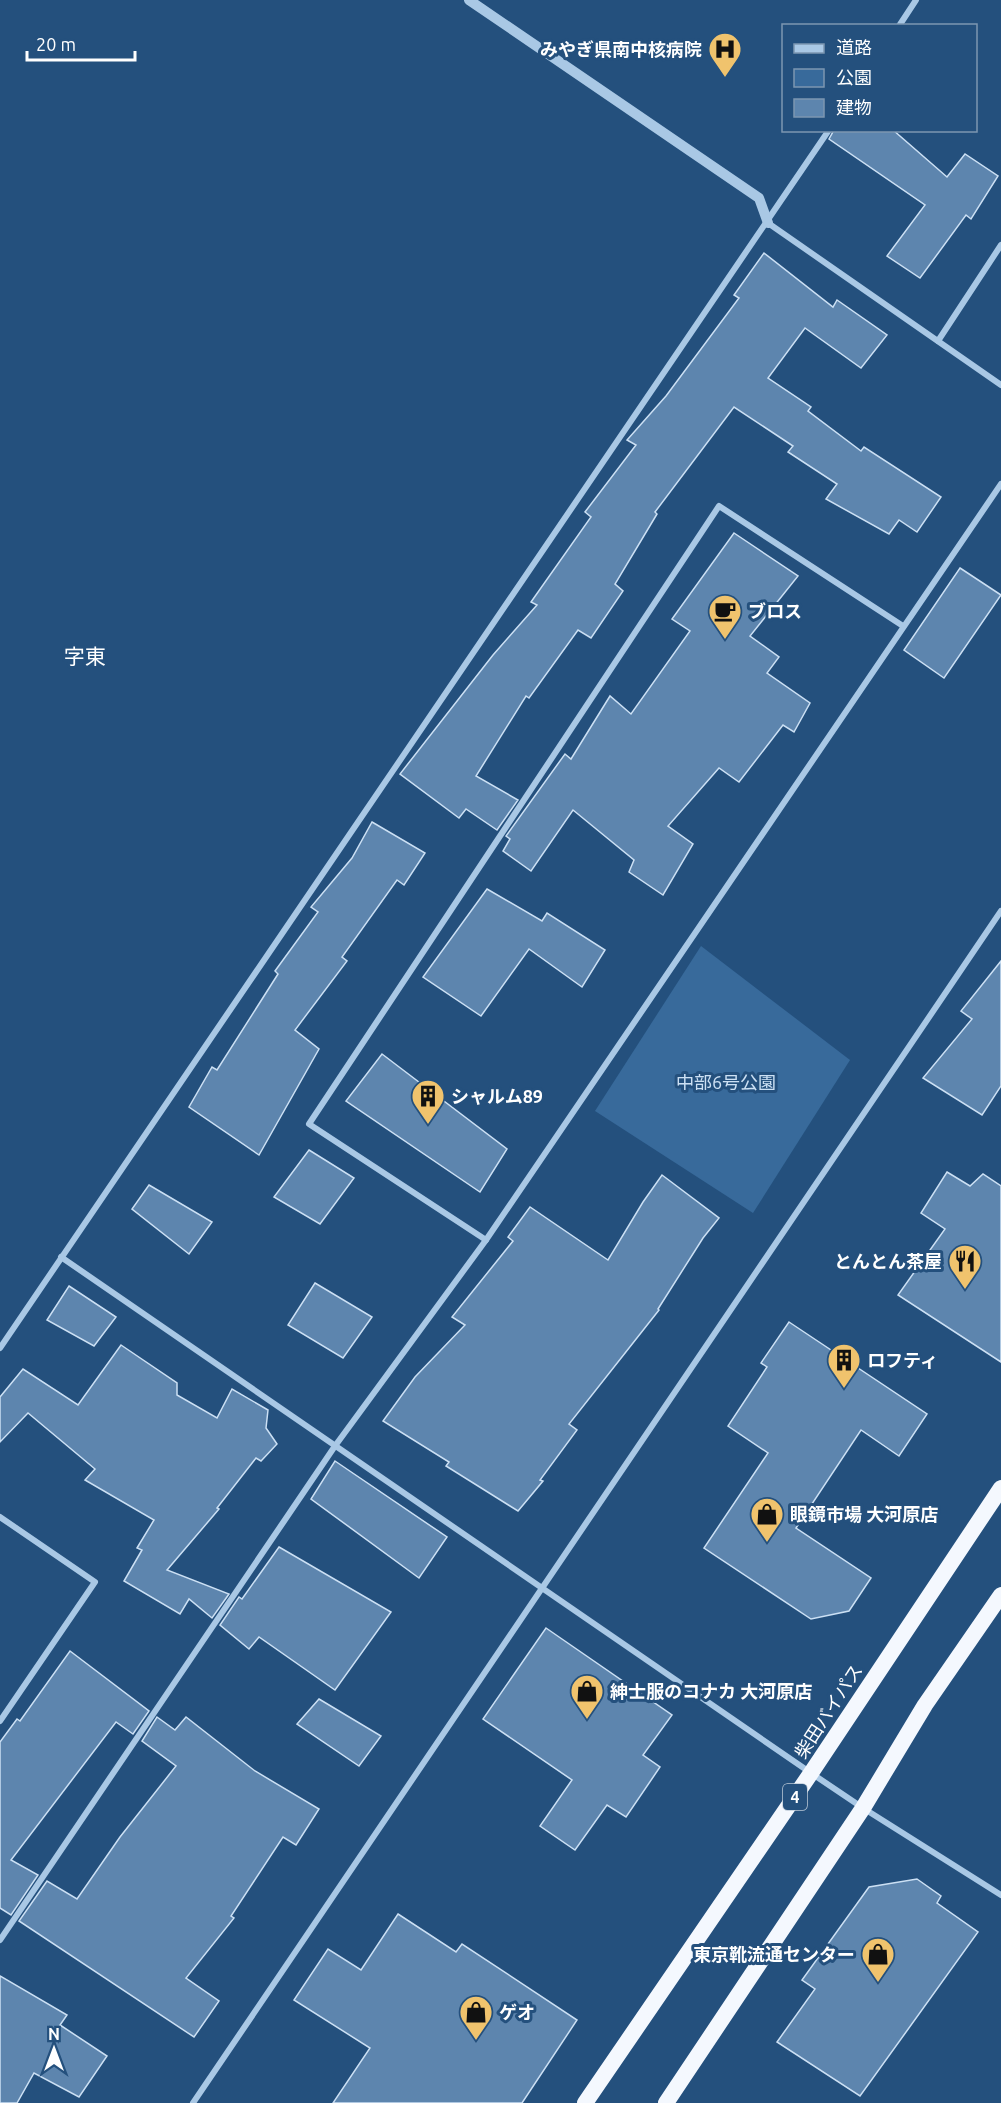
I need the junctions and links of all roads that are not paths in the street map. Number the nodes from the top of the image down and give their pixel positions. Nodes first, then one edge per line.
1 (469, 0) edge
2 (916, 0) edge
3 (900, 24) edge
4 (829, 132) edge
5 (768, 223) junction
6 (1001, 245) edge
7 (938, 341) junction
8 (1001, 385) edge
9 (1001, 484) edge
10 (903, 626) junction
11 (1001, 911) edge
12 (486, 1240) junction
13 (61, 1257) junction
14 (0, 1348) edge
15 (335, 1446) junction
16 (1001, 1488) edge
17 (0, 1517) edge
18 (542, 1587) junction
19 (1001, 1595) edge
20 (0, 1721) edge
21 (811, 1773) junction
22 (863, 1808) junction
23 (1001, 1895) edge
24 (0, 1940) edge
25 (193, 2103) edge
26 (585, 2103) edge
27 (666, 2103) edge

1 - 5 street
2 - 3 street
4 - 5 street
5 - 7 street
5 - 13 street
6 - 7 street
7 - 8 street
9 - 10 street
10 - 12 street
10 - 12 street
11 - 18 street
12 - 15 street
13 - 14 street
13 - 15 street
15 - 18 street
15 - 24 street
16 - 21 highway, 柴田バイパス / 4
17 - 20 street
18 - 21 street
18 - 25 street
19 - 22 highway
21 - 22 street
21 - 26 highway, 柴田バイパス / 4
22 - 23 street
22 - 27 highway

